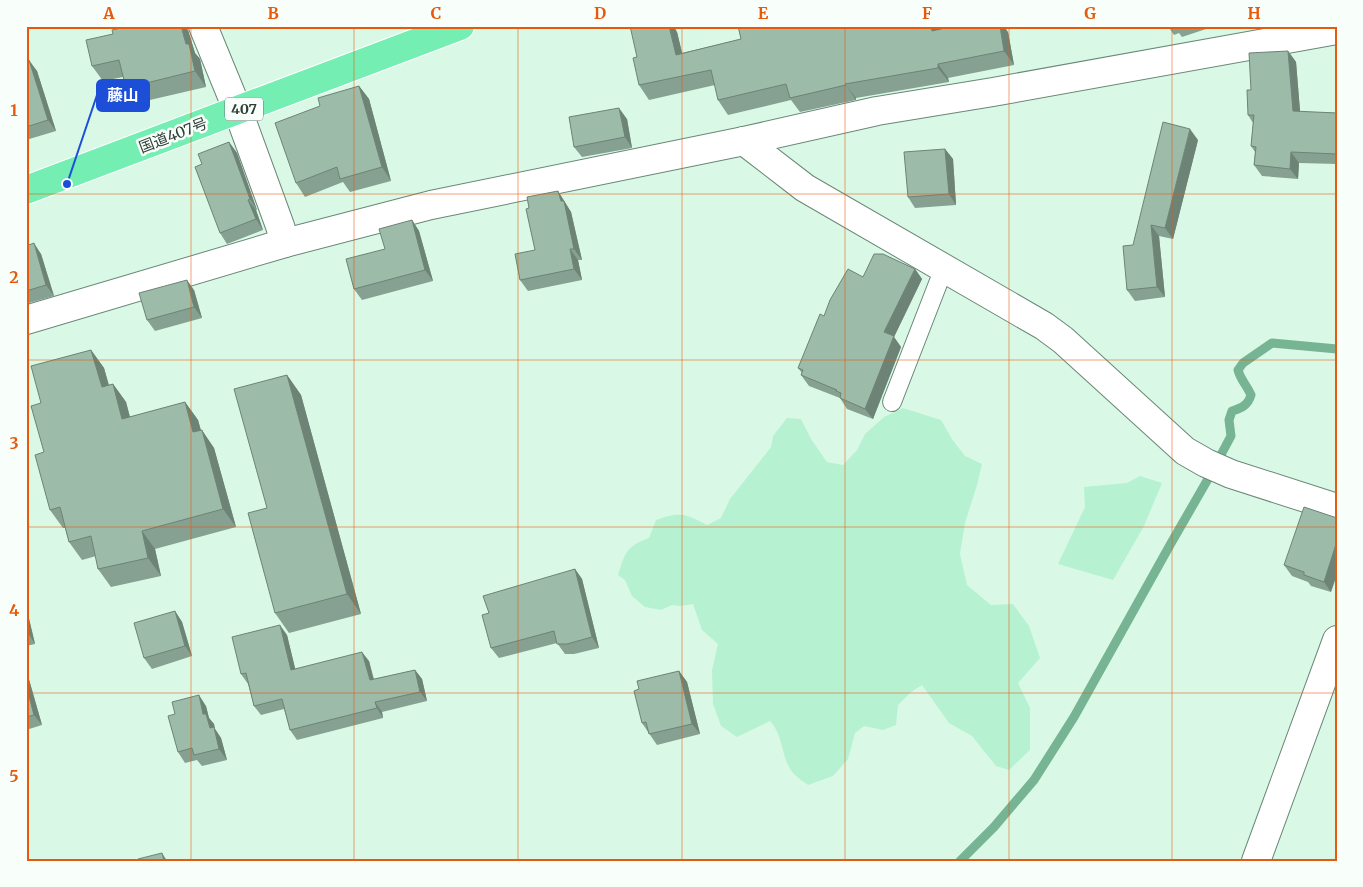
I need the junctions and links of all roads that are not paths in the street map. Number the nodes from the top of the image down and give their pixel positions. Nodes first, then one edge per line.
1 (203, 26) edge
2 (460, 26) edge
3 (1332, 29) edge
4 (238, 111) junction
5 (744, 141) junction
6 (26, 190) edge
7 (285, 243) junction
8 (944, 268) junction
9 (26, 320) edge
10 (892, 402) dead end
11 (1337, 508) edge
12 (1337, 640) edge
13 (1256, 861) edge

1 - 4 street
2 - 4 highway, 国道407号 / 407
3 - 5 street
4 - 6 highway, 国道407号 / 407
4 - 7 street
5 - 7 street
5 - 8 street
7 - 9 street
8 - 10 lane
8 - 11 street
12 - 13 street

